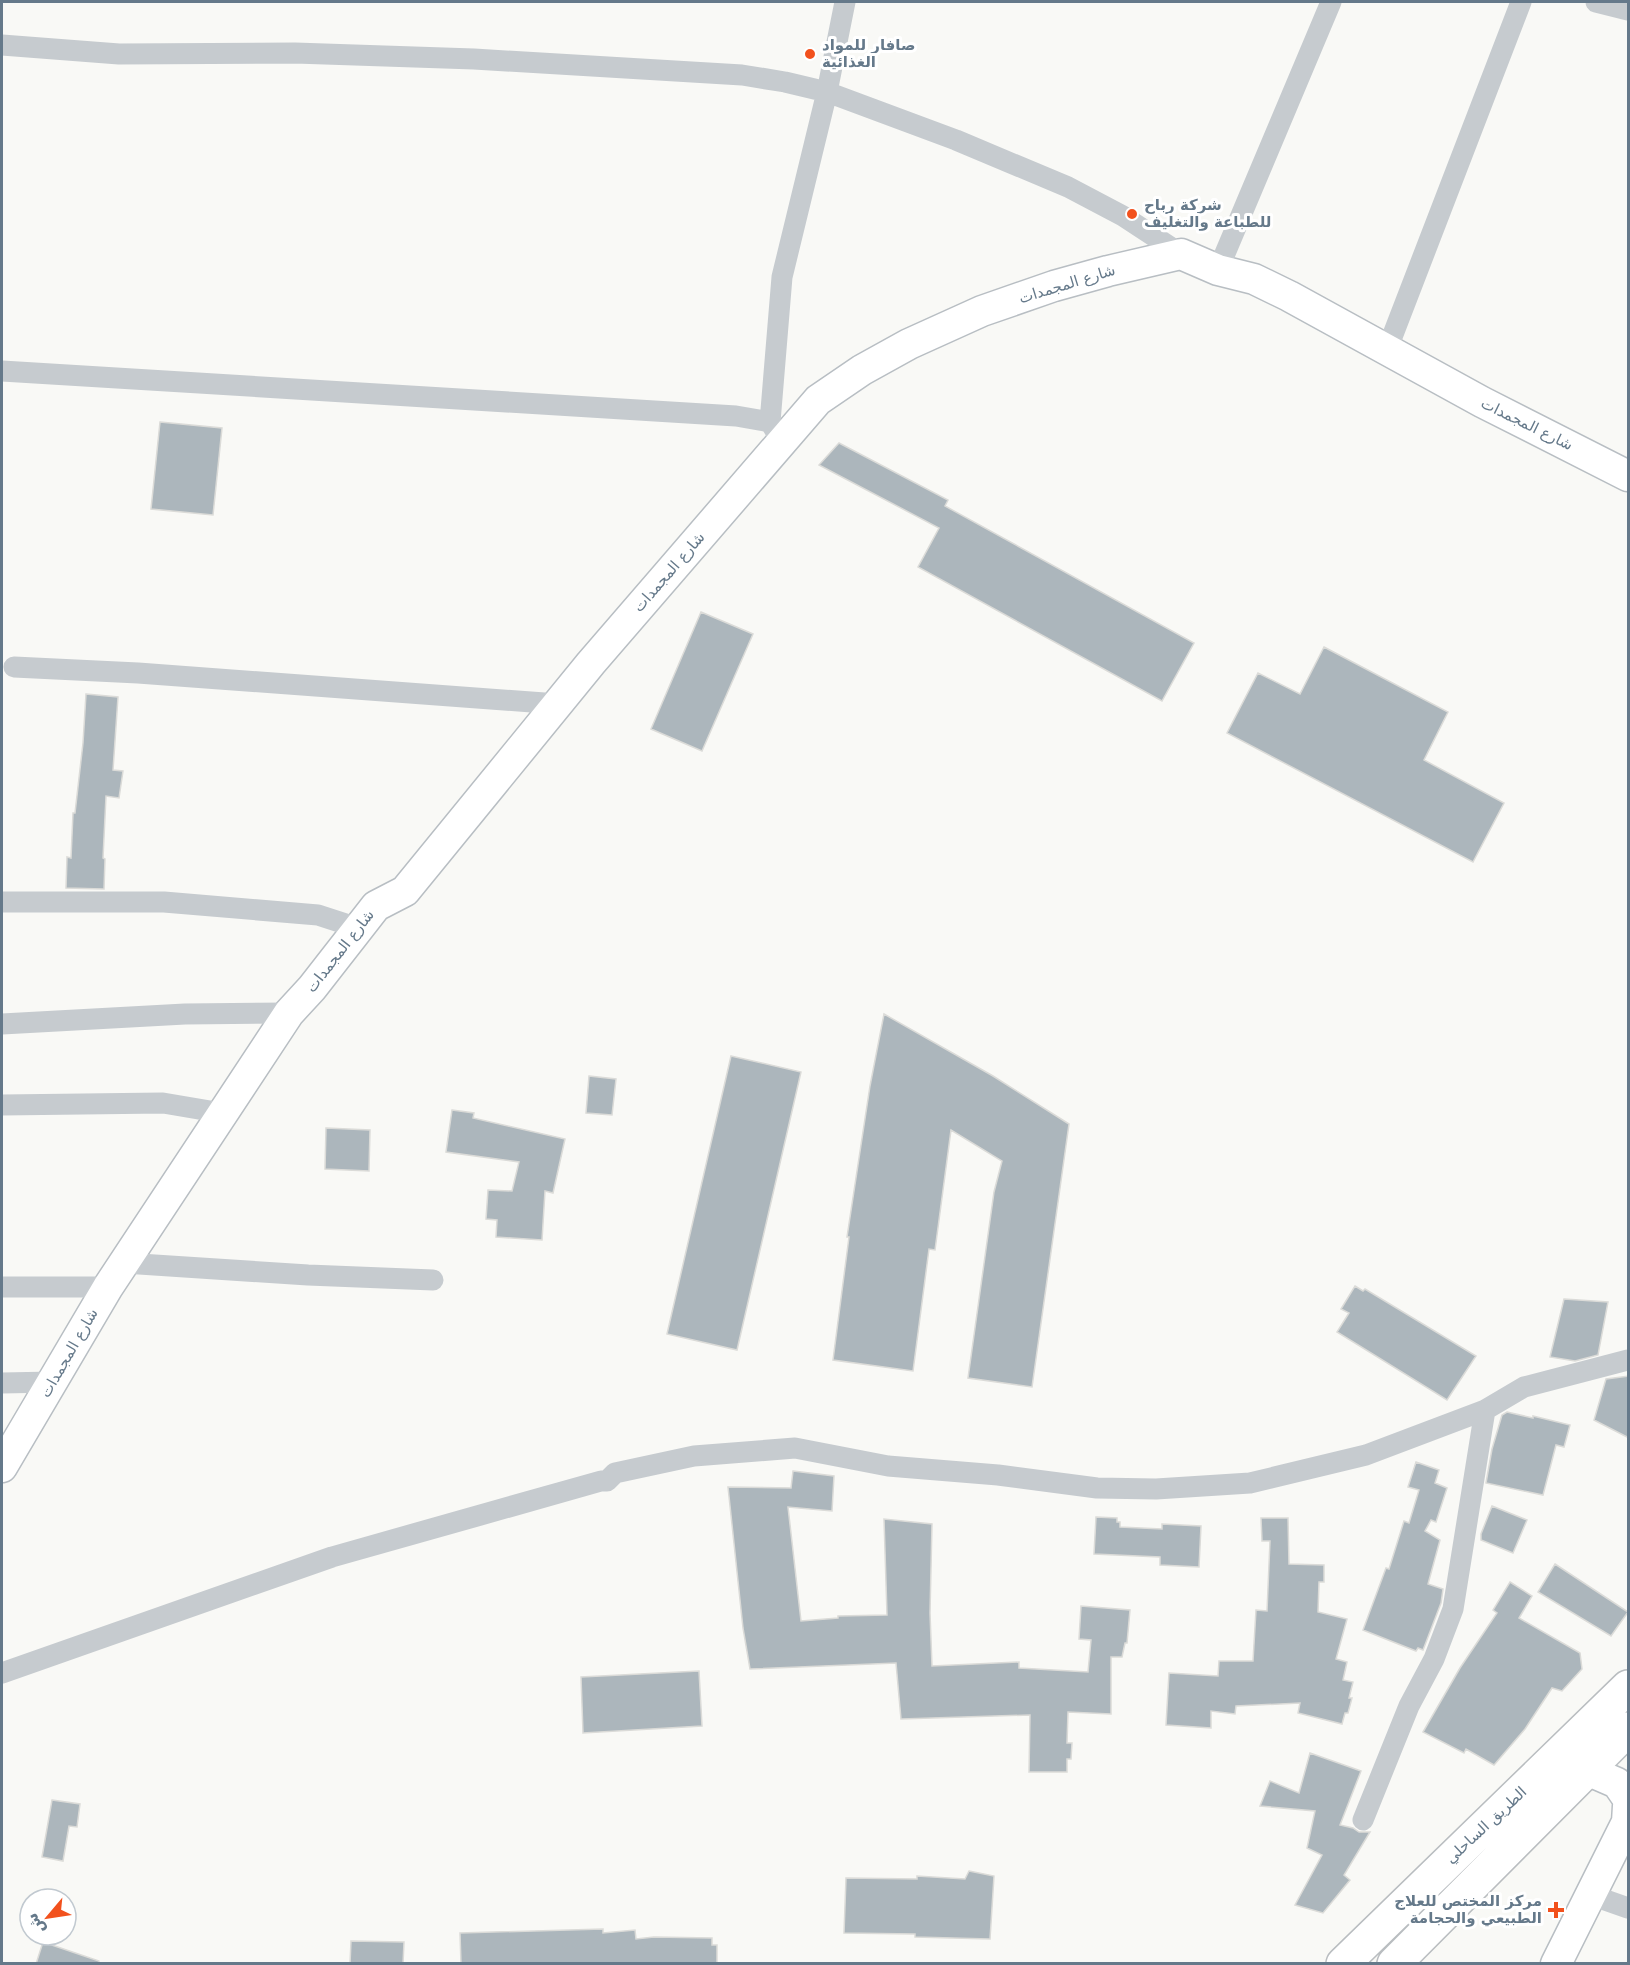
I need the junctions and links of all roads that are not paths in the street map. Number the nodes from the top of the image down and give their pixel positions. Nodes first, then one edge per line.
1 (845, 2) edge
2 (1330, 2) edge
3 (1521, 2) edge
4 (1596, 2) edge
5 (1629, 10) edge
6 (2, 45) edge
7 (826, 92) junction
8 (1180, 254) junction
9 (1218, 270) junction
10 (1387, 350) junction
11 (2, 371) edge
12 (776, 432) junction
13 (1629, 476) edge
14 (14, 668) dead end
15 (558, 704) junction
16 (2, 902) edge
17 (358, 928) junction
18 (289, 1013) junction
19 (2, 1024) edge
20 (2, 1105) edge
21 (222, 1113) junction
22 (116, 1275) junction
23 (433, 1280) dead end
24 (2, 1287) edge
25 (1629, 1360) edge
26 (53, 1382) junction
27 (2, 1383) edge
28 (1485, 1410) junction
29 (2, 1467) edge
30 (2, 1673) edge
31 (1629, 1687) edge
32 (1629, 1729) edge
33 (1557, 1758) junction
34 (1587, 1770) junction
35 (1629, 1799) edge
36 (1629, 1806) edge
37 (1363, 1820) dead end
38 (1592, 1895) junction
39 (1629, 1908) edge
40 (1343, 1964) edge
41 (1394, 1964) edge
42 (1556, 1964) edge

1 - 7 street
2 - 9 street
3 - 10 street
4 - 5 street
6 - 7 street
7 - 8 street
7 - 12 street
8 - 9 main road, شارع المجمدات
8 - 12 main road, شارع المجمدات
9 - 10 main road, شارع المجمدات
10 - 13 main road, شارع المجمدات
11 - 12 street
12 - 15 main road, شارع المجمدات
14 - 15 street
15 - 17 main road, شارع المجمدات
16 - 17 street
17 - 18 main road, شارع المجمدات
18 - 19 street
18 - 21 main road, شارع المجمدات
20 - 21 street
21 - 22 main road, شارع المجمدات
22 - 23 street
22 - 24 street
22 - 26 main road, شارع المجمدات
25 - 28 street
26 - 27 street
26 - 29 main road, شارع المجمدات
28 - 30 street
28 - 37 street
31 - 33 highway, الطريق الساحلي
32 - 34 highway, الطريق الساحلي
33 - 34 highway
33 - 40 highway, الطريق الساحلي
34 - 35 main road
34 - 41 highway, الطريق الساحلي
36 - 38 main road
38 - 39 street
38 - 42 main road

